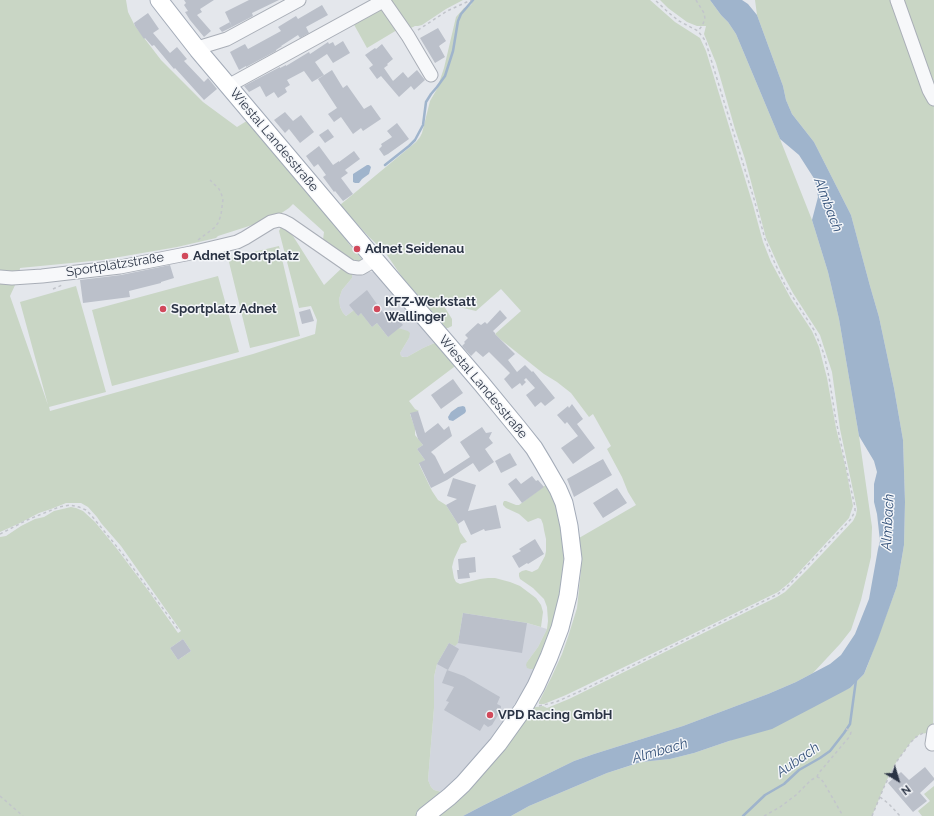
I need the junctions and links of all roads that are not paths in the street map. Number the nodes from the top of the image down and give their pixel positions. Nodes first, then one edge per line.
1 (159, 0) edge
2 (299, 0) edge
3 (383, 0) edge
4 (897, 0) edge
5 (198, 50) junction
6 (431, 74) dead end
7 (228, 86) junction
8 (934, 98) edge
9 (375, 260) junction
10 (0, 277) edge
11 (425, 816) edge

1 - 5 main road, Wiestal Landesstraße
2 - 5 street
3 - 6 street
3 - 7 street
4 - 8 street
5 - 7 main road, Wiestal Landesstraße
7 - 9 main road, Wiestal Landesstraße
9 - 10 street, Sportplatzstraße
9 - 11 main road, Wiestal Landesstraße

